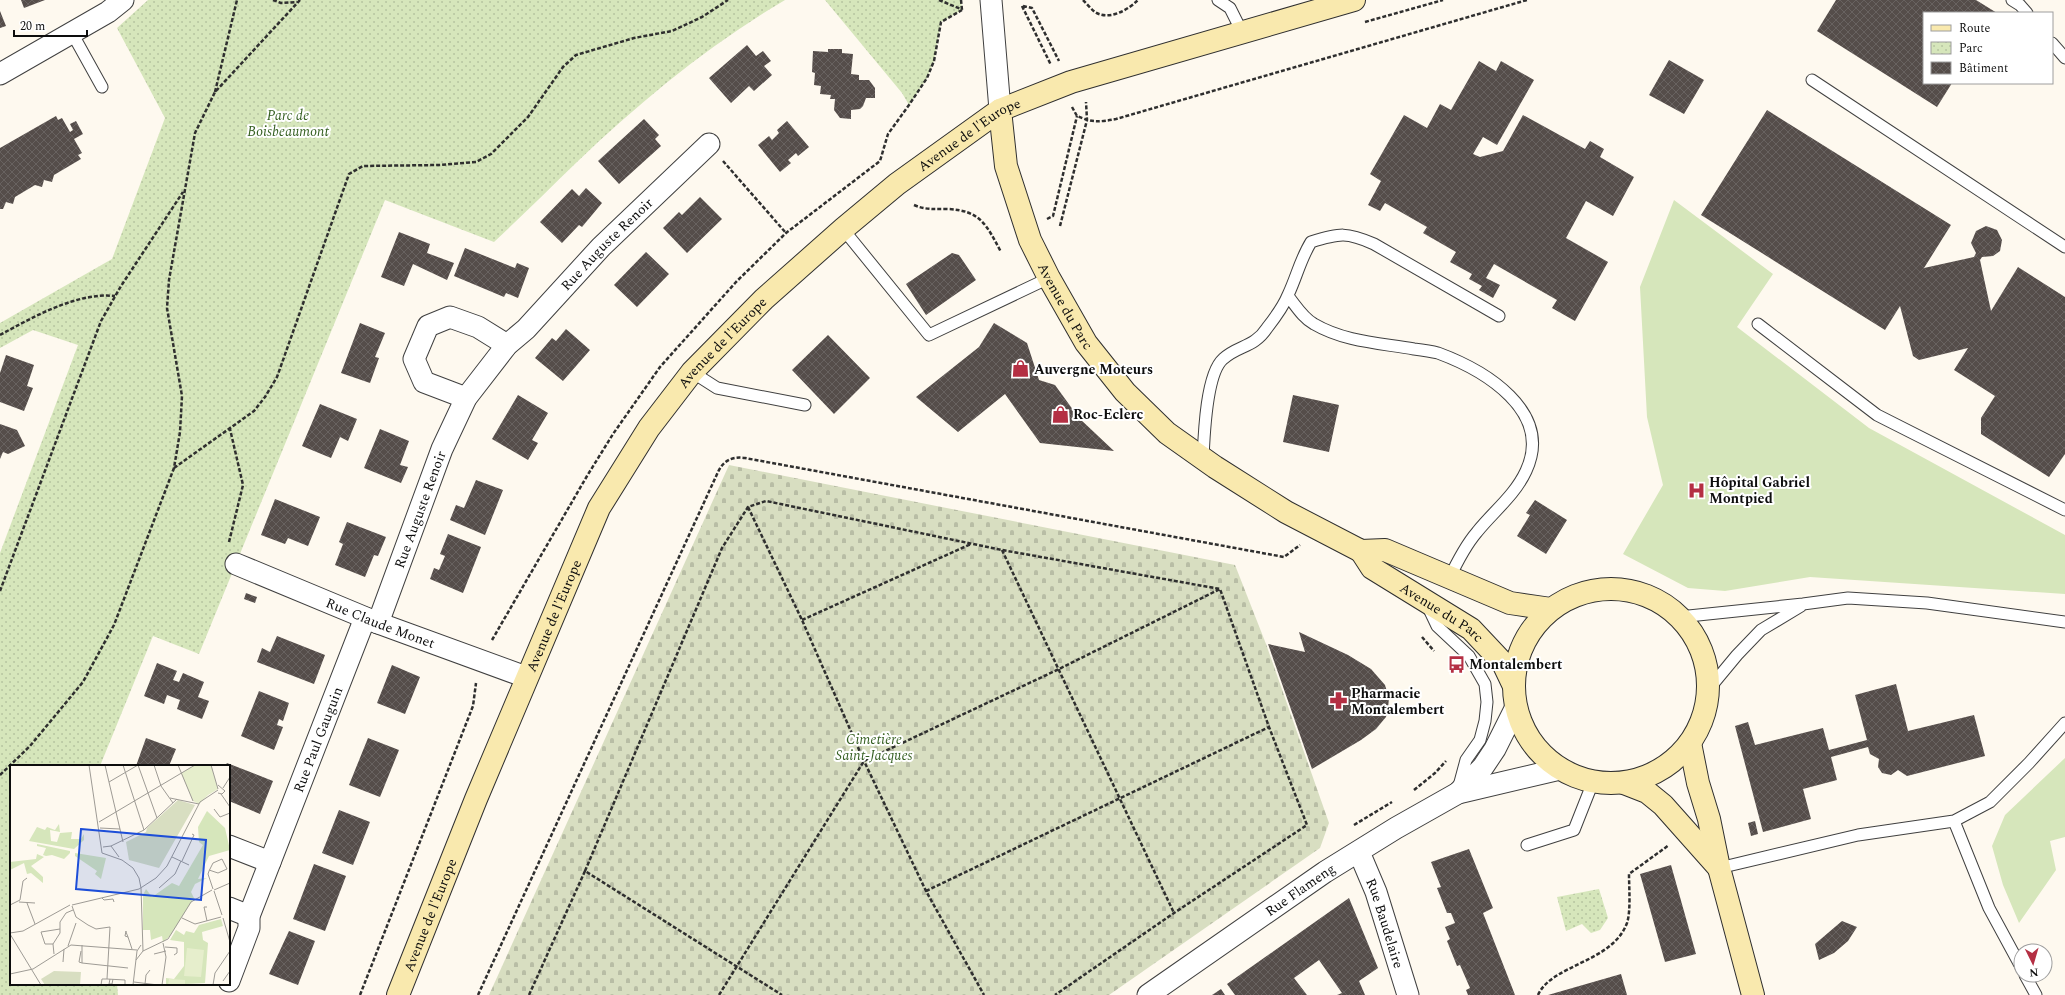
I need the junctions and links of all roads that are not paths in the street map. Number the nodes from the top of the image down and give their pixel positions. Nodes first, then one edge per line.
1 (123, 0) edge
2 (992, 0) edge
3 (1218, 0) edge
4 (1354, 0) edge
5 (2012, 0) edge
6 (2026, 12) edge
7 (1242, 32) junction
8 (72, 33) junction
9 (2053, 44) edge
10 (2065, 58) edge
11 (0, 74) edge
12 (1812, 80) dead end
13 (102, 87) dead end
14 (1000, 110) junction
15 (709, 144) road end
16 (843, 228) junction
17 (2065, 247) edge
18 (1049, 278) junction
19 (1288, 296) junction
20 (1499, 316) dead end
21 (1758, 324) dead end
22 (507, 345) junction
23 (692, 372) junction
24 (466, 398) junction
25 (805, 405) dead end
26 (1203, 459) junction
27 (2065, 510) edge
28 (1360, 552) junction
29 (236, 564) road end
30 (1449, 579) junction
31 (1425, 601) junction
32 (1803, 604) junction
33 (1551, 610) junction
34 (1679, 617) junction
35 (372, 620) junction
36 (2065, 622) edge
37 (526, 677) junction
38 (1514, 684) junction
39 (1708, 690) junction
40 (1516, 707) junction
41 (2065, 723) edge
42 (1690, 743) junction
43 (1560, 769) junction
44 (1593, 782) junction
45 (1624, 783) junction
46 (1458, 793) junction
47 (1954, 821) junction
48 (1527, 845) dead end
49 (230, 846) edge
50 (1359, 852) junction
51 (270, 862) junction
52 (1719, 868) junction
53 (230, 908) edge
54 (250, 916) junction
55 (2013, 952) edge
56 (230, 978) edge
57 (2029, 983) edge
58 (228, 985) edge
59 (224, 995) edge
60 (398, 995) edge
61 (1148, 995) edge
62 (1408, 995) edge
63 (1753, 995) edge
64 (2036, 995) edge

1 - 8 street
2 - 14 street, Avenue du Parc
3 - 7 lane
4 - 7 main road, Avenue de l'Europe
5 - 6 lane
7 - 14 main road, Avenue de l'Europe
8 - 11 street
8 - 13 lane
9 - 10 lane
12 - 17 lane
14 - 16 main road, Avenue de l'Europe
14 - 18 main road, Avenue du Parc
15 - 22 street, Rue Auguste Renoir
16 - 18 lane
16 - 23 main road, Avenue de l'Europe
18 - 26 main road, Avenue du Parc
19 - 20 lane
19 - 26 lane
19 - 30 lane
21 - 27 lane
22 - 24 street, Rue Auguste Renoir
22 - 24 street
23 - 25 lane
23 - 37 main road, Avenue de l'Europe
24 - 35 street, Rue Auguste Renoir
26 - 28 main road, Avenue du Parc
28 - 30 main road, Avenue du Parc
28 - 31 main road, Avenue du Parc
29 - 35 street, Rue Claude Monet
30 - 33 main road, Avenue du Parc
31 - 38 main road, Avenue du Parc
31 - 46 lane
32 - 34 lane
32 - 36 lane
32 - 39 lane
33 - 34 main road
33 - 38 main road
34 - 39 main road
35 - 37 street, Rue Claude Monet
35 - 51 street, Rue Paul Gauguin
37 - 60 main road, Avenue de l'Europe
38 - 40 main road
39 - 42 main road
40 - 43 main road
40 - 46 street, Rue Flameng
41 - 47 lane
42 - 45 main road
42 - 52 main road
43 - 44 main road
43 - 46 street, Rue Flameng
44 - 45 main road
44 - 48 lane
45 - 52 main road
46 - 50 street, Rue Flameng
47 - 52 lane
47 - 55 lane
49 - 51 street
50 - 61 street, Rue Flameng
50 - 62 street, Rue Baudelaire
51 - 54 street, Rue Paul Gauguin
52 - 63 main road
53 - 54 street
54 - 56 street, Rue Paul Gauguin
57 - 64 lane
58 - 59 street

